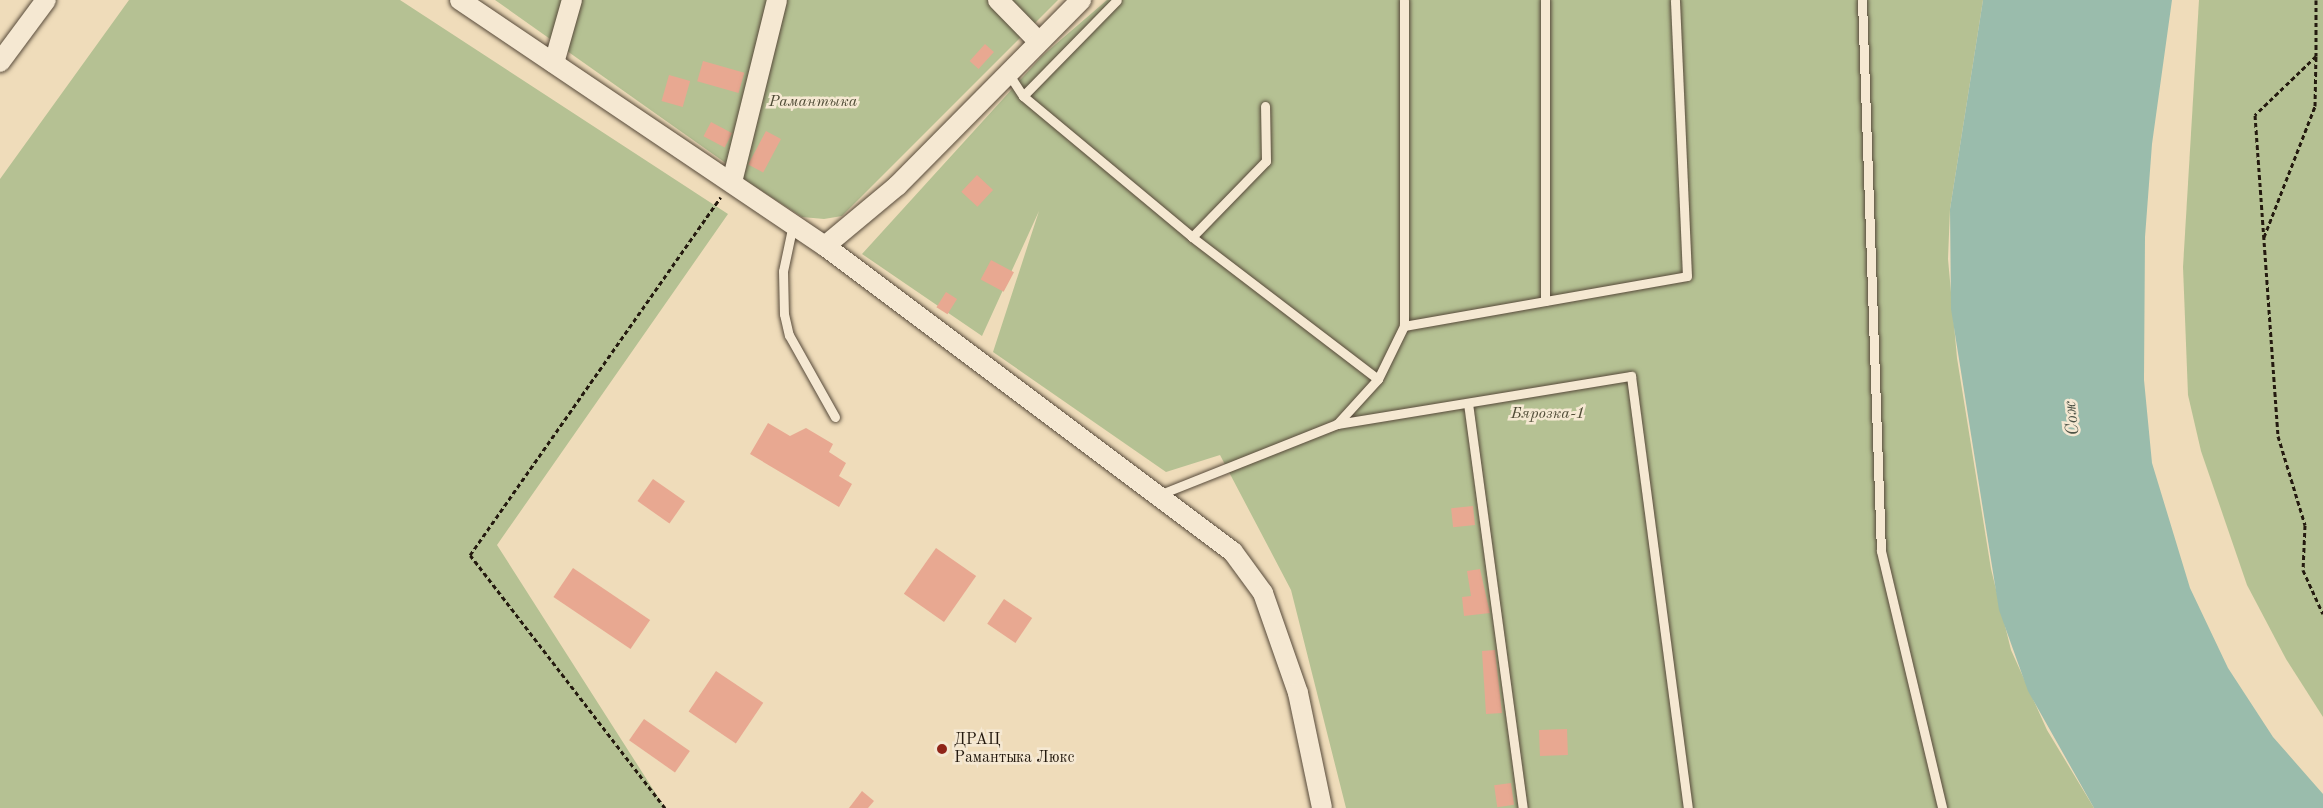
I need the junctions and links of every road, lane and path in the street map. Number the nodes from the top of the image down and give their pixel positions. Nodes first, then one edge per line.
1 (46, 0) edge
2 (460, 0) edge
3 (572, 0) edge
4 (777, 0) edge
5 (998, 0) edge
6 (1081, 0) edge
7 (1117, 0) edge
8 (1404, 0) edge
9 (1545, 0) edge
10 (1675, 0) edge
11 (1862, 0) edge
12 (2316, 0) edge
13 (1038, 41) junction
14 (2316, 56) junction
15 (0, 62) edge
16 (554, 63) junction
17 (1008, 73) junction
18 (1023, 96) junction
19 (1265, 106) dead end
20 (732, 182) junction
21 (794, 224) junction
22 (1192, 237) junction
23 (2262, 239) junction
24 (825, 246) junction
25 (1545, 301) junction
26 (1404, 326) junction
27 (1378, 379) junction
28 (1468, 403) junction
29 (835, 417) dead end
30 (1337, 424) junction
31 (1154, 496) junction
32 (2323, 614) edge
33 (665, 808) edge
34 (1322, 808) edge
35 (1523, 808) edge
36 (1688, 808) edge
37 (1942, 808) edge

1 - 15 street
2 - 16 street
3 - 16 street
4 - 20 street
5 - 13 street
6 - 13 street
7 - 18 lane
8 - 26 lane
9 - 25 lane
10 - 25 lane
11 - 37 lane
12 - 14 path
13 - 17 street
14 - 23 path
14 - 23 path
16 - 20 street
17 - 18 lane
17 - 24 street
18 - 22 lane
19 - 22 lane
20 - 21 street
20 - 33 path
21 - 24 street
21 - 29 lane
22 - 27 lane
23 - 32 path
24 - 31 street
25 - 26 lane
26 - 27 lane
27 - 30 lane
28 - 30 lane
28 - 35 lane
28 - 36 lane
30 - 31 lane
31 - 34 street

